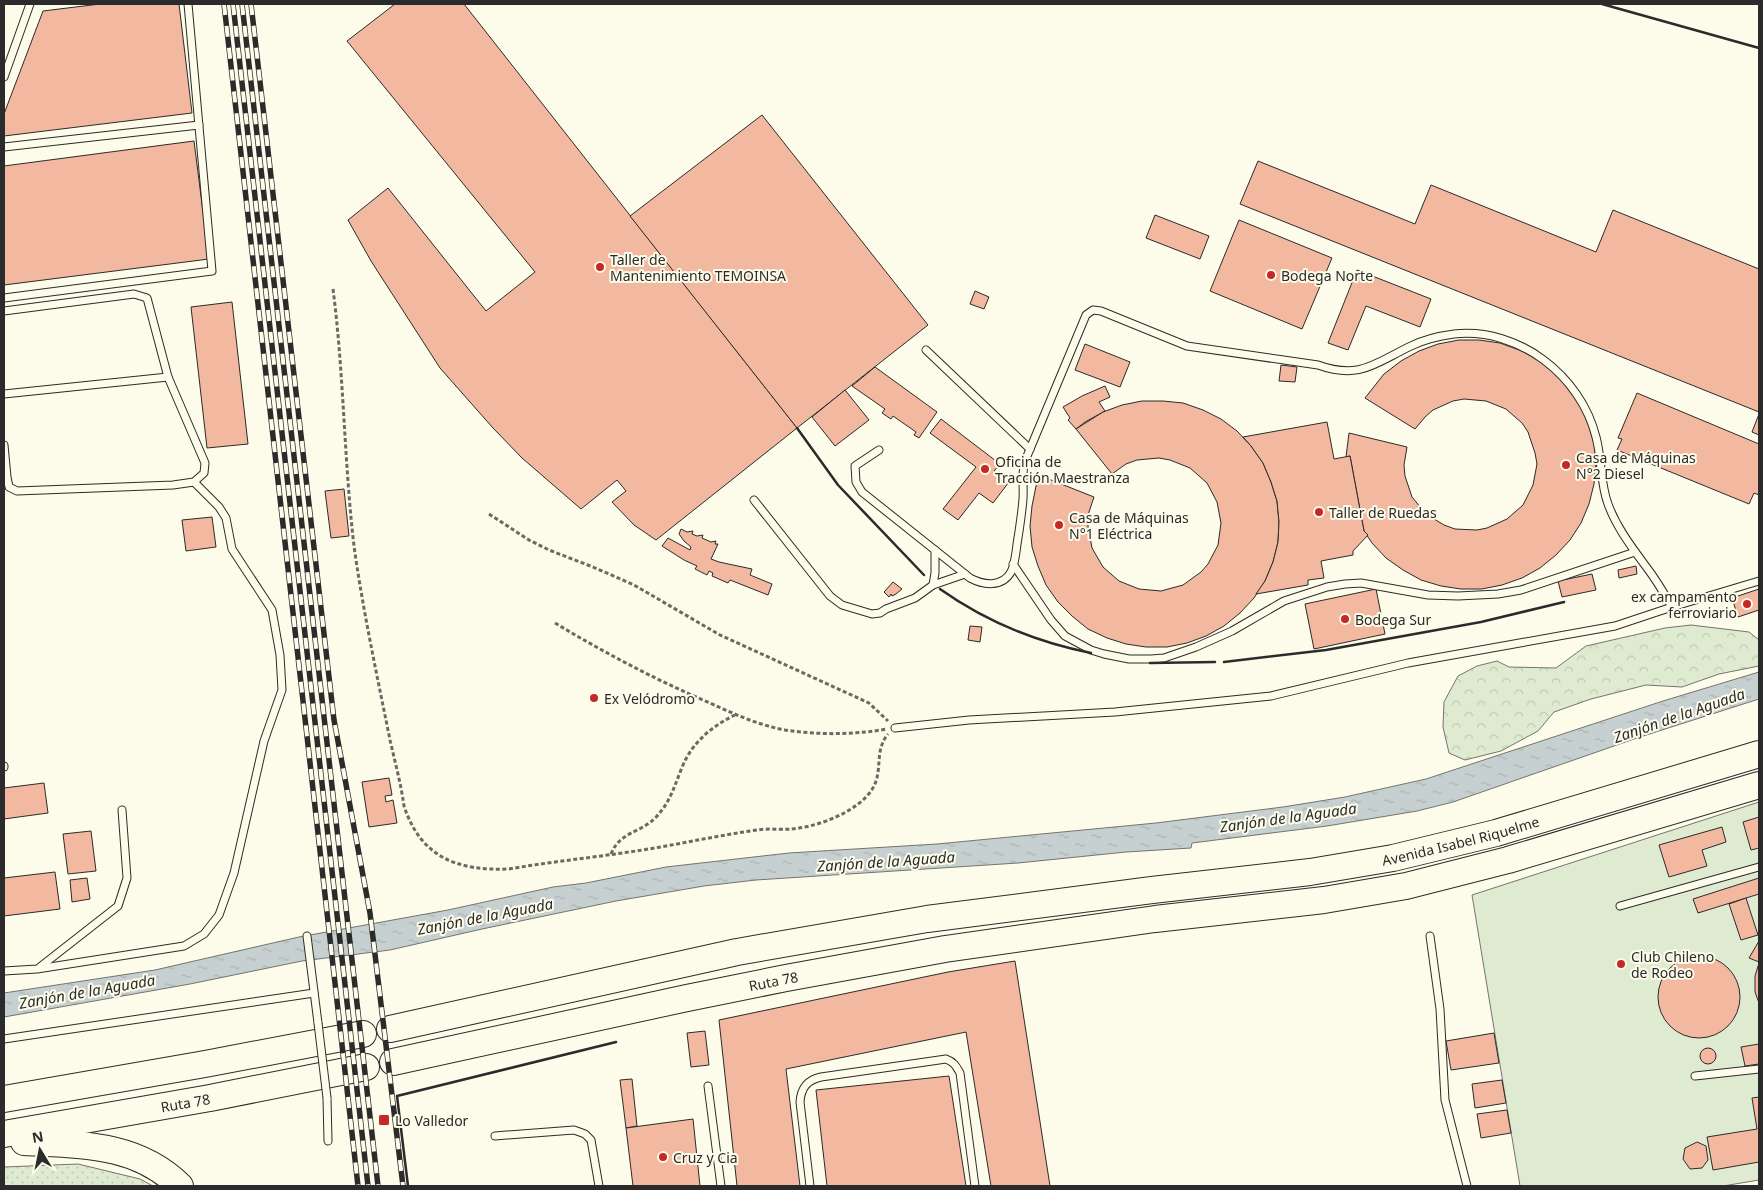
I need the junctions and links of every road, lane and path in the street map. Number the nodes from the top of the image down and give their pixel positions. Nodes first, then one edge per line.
1 (30, 4) edge
2 (188, 4) edge
3 (4, 77) edge
4 (199, 125) junction
5 (4, 147) edge
6 (333, 289) dead end
7 (4, 298) edge
8 (4, 311) edge
9 (926, 350) dead end
10 (168, 377) junction
11 (4, 394) edge
12 (4, 445) edge
13 (1030, 449) junction
14 (879, 450) dead end
15 (194, 482) junction
16 (754, 500) dead end
17 (490, 514) dead end
18 (935, 550) junction
19 (1635, 552) junction
20 (1013, 564) junction
21 (965, 574) junction
22 (1759, 581) edge
23 (933, 585) junction
24 (1672, 607) junction
25 (555, 623) dead end
26 (735, 715) junction
27 (895, 728) junction
28 (1759, 754) edge
29 (1759, 785) edge
30 (122, 810) dead end
31 (611, 855) junction
32 (1759, 867) edge
33 (1620, 906) dead end
34 (306, 936) dead end
35 (1430, 936) dead end
36 (37, 969) junction
37 (4, 971) edge
38 (314, 993) junction
39 (390, 1029) dead end
40 (363, 1034) dead end
41 (4, 1039) edge
42 (393, 1062) dead end
43 (366, 1067) dead end
44 (1759, 1069) edge
45 (1694, 1076) dead end
46 (708, 1086) dead end
47 (4, 1099) edge
48 (4, 1134) edge
49 (495, 1136) dead end
50 (4, 1140) edge
51 (328, 1141) dead end
52 (180, 1186) edge
53 (599, 1186) edge
54 (721, 1186) edge
55 (810, 1186) edge
56 (975, 1186) edge
57 (1467, 1186) edge

1 - 3 lane
2 - 4 lane
4 - 5 lane
4 - 7 lane
6 - 31 path
8 - 10 lane
9 - 13 lane
10 - 11 lane
10 - 15 lane
12 - 15 lane
13 - 19 lane
13 - 20 lane
14 - 18 lane
15 - 36 lane
16 - 23 lane
17 - 27 path
18 - 21 lane
18 - 23 lane
19 - 20 lane
19 - 24 lane
20 - 21 lane
21 - 23 lane
22 - 24 lane
24 - 27 lane
25 - 26 path
26 - 27 path
26 - 31 path
27 - 31 path
28 - 39 highway, Avenida Isabel Riquelme
29 - 42 highway, Ruta 78
30 - 36 lane
32 - 33 lane
34 - 38 lane
35 - 57 lane
36 - 37 lane
38 - 41 lane
38 - 51 lane, bridge
40 - 47 highway
43 - 48 highway, Ruta 78
44 - 45 lane
46 - 54 lane
49 - 53 lane
50 - 52 highway
55 - 56 lane

